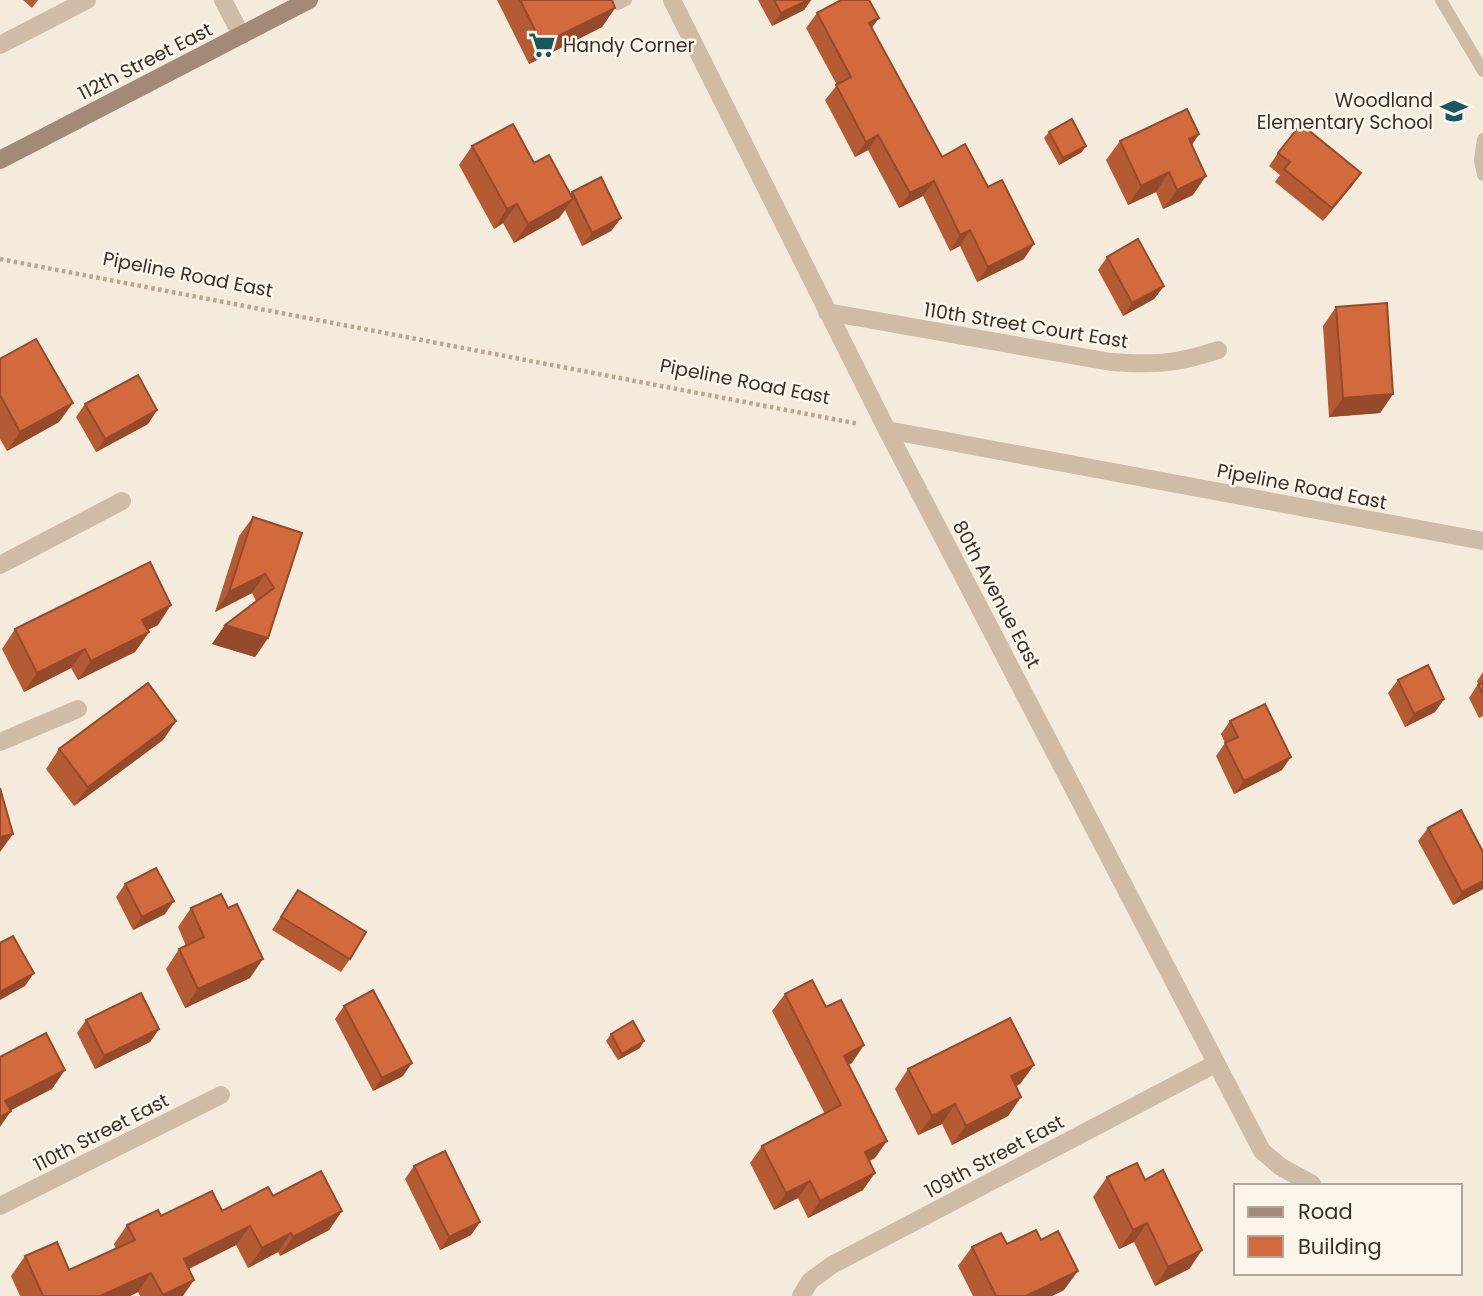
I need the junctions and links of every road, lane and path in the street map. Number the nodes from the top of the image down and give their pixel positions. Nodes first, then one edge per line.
1 (87, 0) edge
2 (223, 0) edge
3 (309, 0) edge
4 (616, 0) edge
5 (626, 0) edge
6 (672, 0) edge
7 (1441, 0) edge
8 (241, 35) junction
9 (0, 45) edge
10 (1483, 71) edge
11 (1483, 139) edge
12 (0, 160) edge
13 (1483, 175) edge
14 (0, 259) edge
15 (827, 312) junction
16 (1218, 350) dead end
17 (887, 430) junction
18 (122, 501) dead end
19 (1483, 541) edge
20 (0, 565) edge
21 (78, 709) dead end
22 (0, 742) edge
23 (1215, 1063) junction
24 (222, 1095) dead end
25 (1312, 1184) dead end
26 (0, 1206) edge
27 (801, 1296) edge

1 - 9 street
2 - 8 street
3 - 8 main road, 112th Street East
4 - 5 lane
6 - 15 street, 80th Avenue East
7 - 10 lane
8 - 12 main road, 112th Street East
11 - 13 lane
14 - 17 path, Pipeline Road East
15 - 16 street, 110th Street Court East
15 - 17 street, 80th Avenue East
17 - 19 street, Pipeline Road East
17 - 23 street, 80th Avenue East
18 - 20 street
21 - 22 street
23 - 25 street, 80th Avenue East
23 - 27 street, 109th Street East
24 - 26 street, 110th Street East

